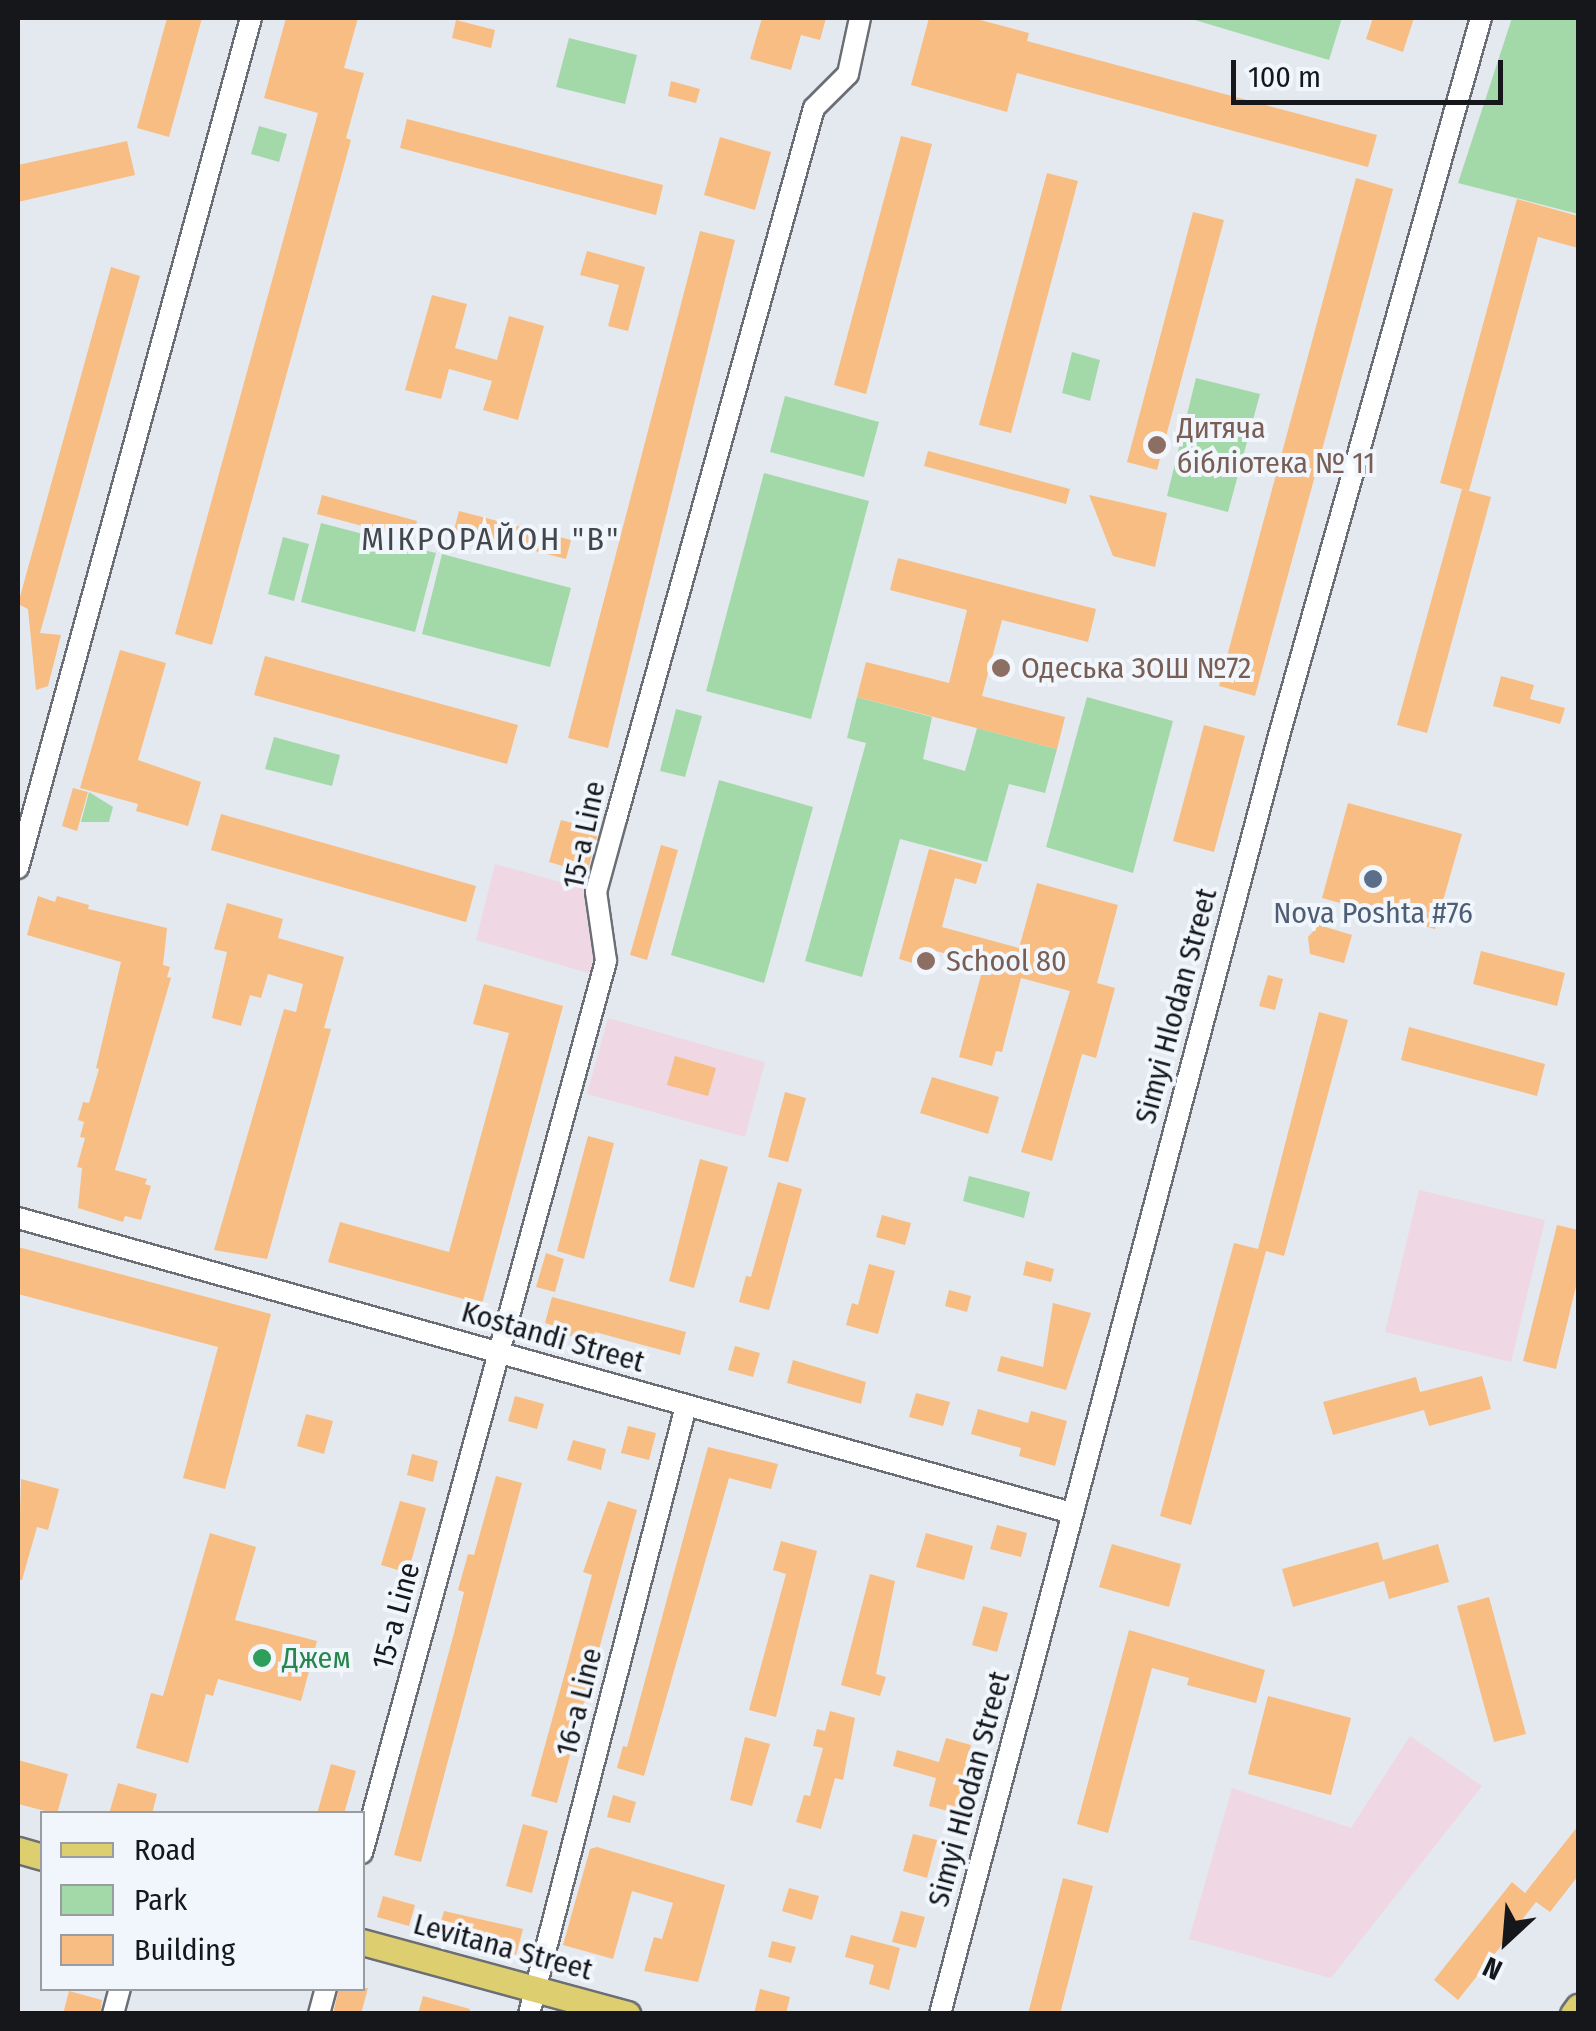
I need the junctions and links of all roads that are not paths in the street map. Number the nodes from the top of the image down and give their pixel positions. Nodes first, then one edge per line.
1 (251, 18) edge
2 (860, 18) edge
3 (1481, 18) edge
4 (18, 868) edge
5 (18, 1218) edge
6 (499, 1353) junction
7 (686, 1406) junction
8 (1072, 1514) junction
9 (365, 1842) edge
10 (365, 1943) edge
11 (532, 2001) edge
12 (1578, 2007) edge
13 (627, 2014) edge
14 (940, 2014) edge
15 (1574, 2014) edge

1 - 4 street
2 - 6 street, 15-a Line
3 - 8 street, Simyi Hlodan Street
5 - 6 street, Kostandi Street
6 - 7 street, Kostandi Street
6 - 9 street, 15-a Line
7 - 8 street, Kostandi Street
7 - 11 street, 16-a Line
8 - 14 street, Simyi Hlodan Street
10 - 11 main road, Levitana Street
11 - 13 main road, Levitana Street
12 - 15 main road

